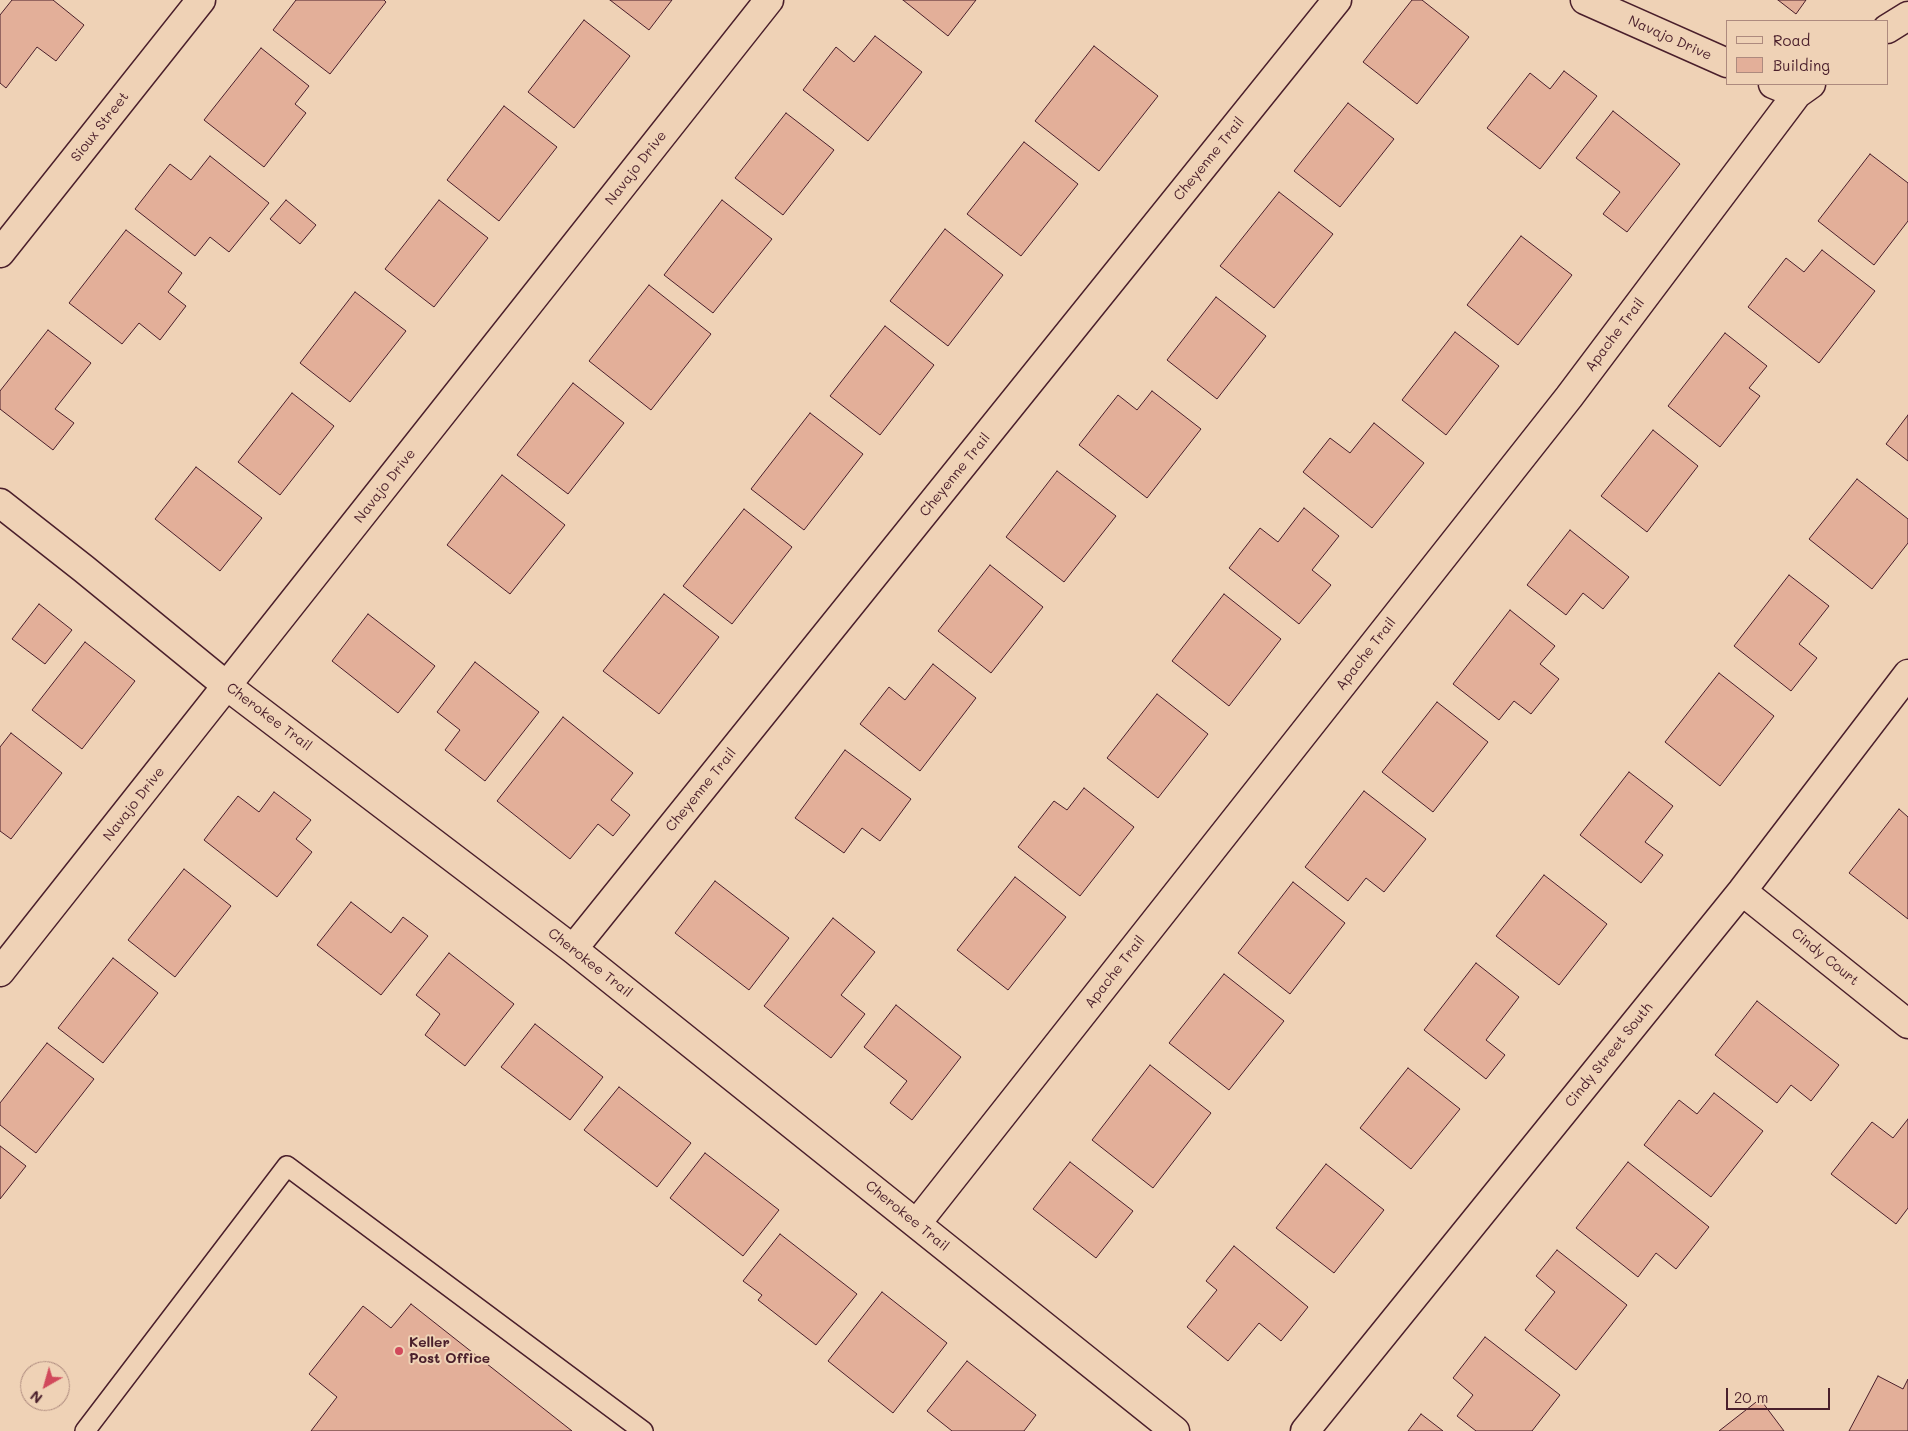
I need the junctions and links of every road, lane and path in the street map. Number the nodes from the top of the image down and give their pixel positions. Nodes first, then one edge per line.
1 (201, 0) edge
2 (769, 0) edge
3 (1337, 0) edge
4 (1585, 0) edge
5 (1908, 16) edge
6 (1888, 28) edge
7 (1726, 64) edge
8 (1794, 87) edge
9 (0, 253) edge
10 (0, 503) edge
11 (1908, 674) edge
12 (227, 686) junction
13 (1742, 891) junction
14 (573, 949) junction
15 (0, 972) edge
16 (1908, 1024) edge
17 (917, 1223) junction
18 (85, 1431) edge
19 (643, 1431) edge
20 (1175, 1431) edge
21 (1305, 1431) edge

1 - 9 street, Sioux Street
2 - 12 street, Navajo Drive
3 - 14 street, Cheyenne Trail
4 - 7 street, Navajo Drive
5 - 6 street
8 - 17 street, Apache Trail
10 - 12 street, Cherokee Trail
11 - 13 street, Cindy Street South
12 - 14 street, Cherokee Trail
12 - 15 street, Navajo Drive
13 - 16 street, Cindy Court
13 - 21 street, Cindy Street South
14 - 17 street, Cherokee Trail
17 - 20 street, Cherokee Trail
18 - 19 lane

